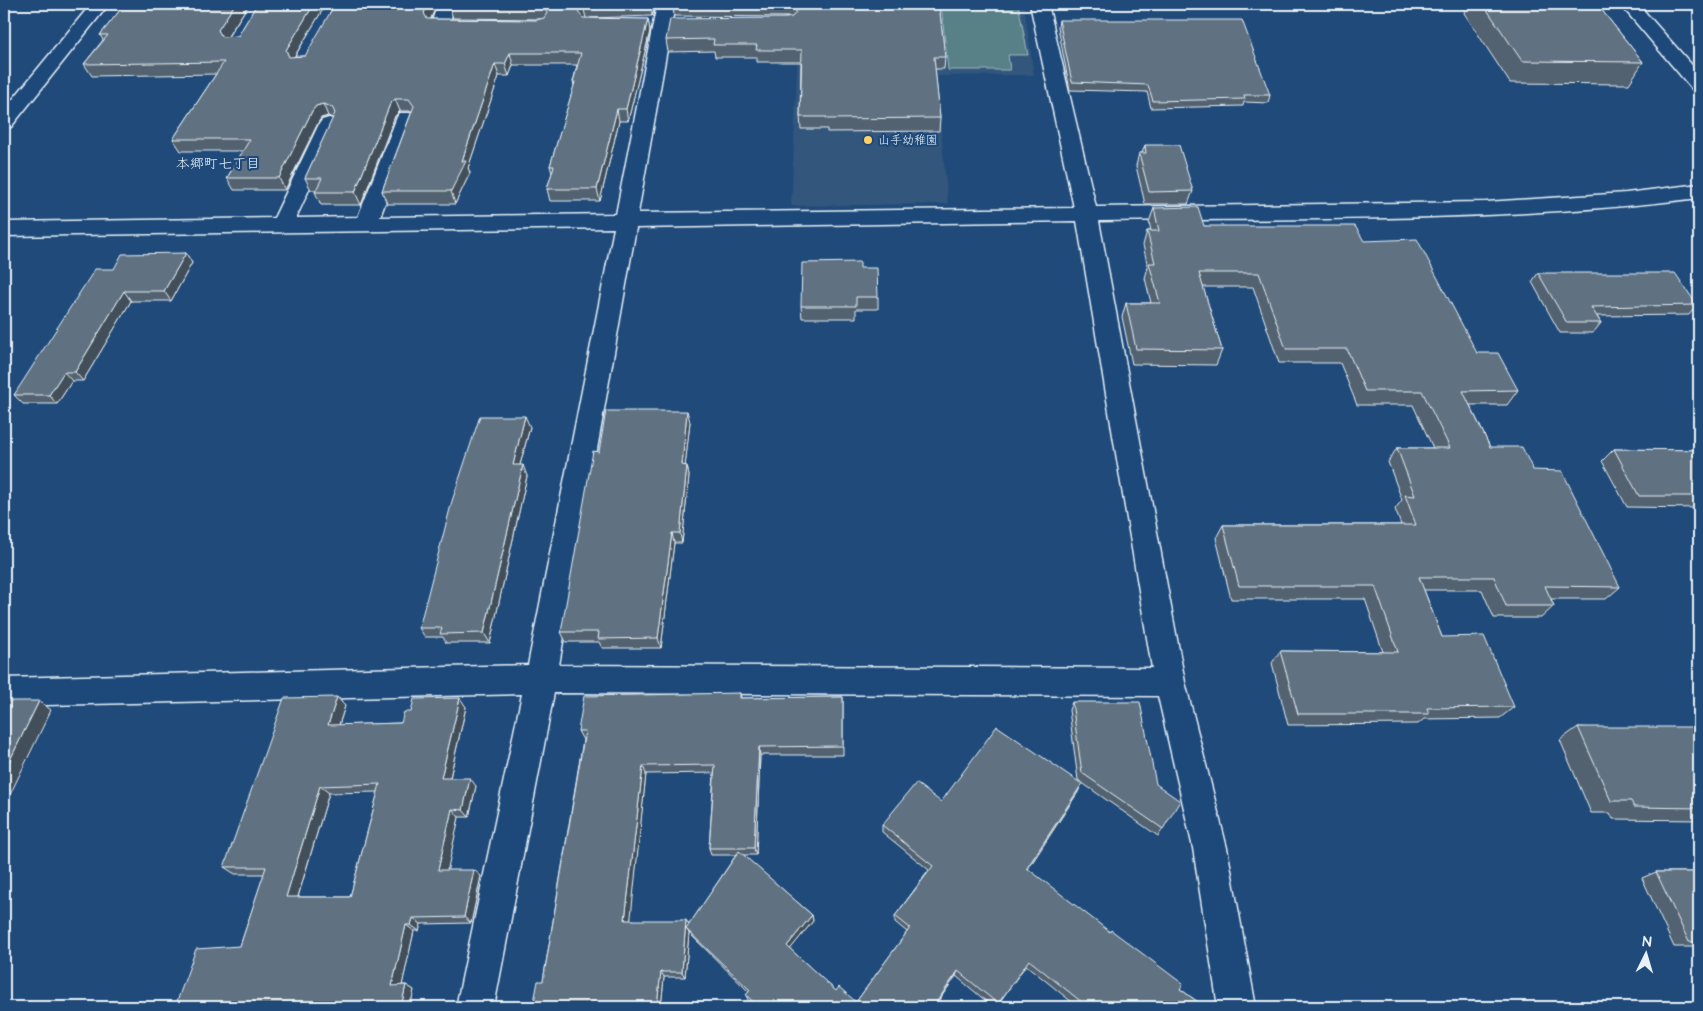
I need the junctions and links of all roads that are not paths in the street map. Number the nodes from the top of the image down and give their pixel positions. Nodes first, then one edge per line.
1 (100, 4) edge
2 (447, 4) edge
3 (666, 4) edge
4 (1039, 4) edge
5 (1629, 4) edge
6 (642, 23) edge
7 (672, 23) junction
8 (484, 25) edge
9 (1699, 86) edge
10 (407, 117) edge
11 (4, 123) edge
12 (328, 124) edge
13 (1699, 191) edge
14 (1087, 215) junction
15 (625, 222) junction
16 (366, 225) junction
17 (281, 226) junction
18 (4, 229) edge
19 (541, 680) junction
20 (1170, 682) junction
21 (4, 692) edge
22 (475, 1007) edge
23 (1237, 1007) edge

1 - 11 street
2 - 8 street
3 - 7 street
4 - 14 street
5 - 9 street
6 - 7 street
7 - 15 street
10 - 16 street
12 - 17 street
13 - 14 street
14 - 15 street
14 - 20 street
15 - 16 street
15 - 19 street
16 - 17 street
17 - 18 street
19 - 20 street
19 - 21 street
19 - 22 street
20 - 23 street

